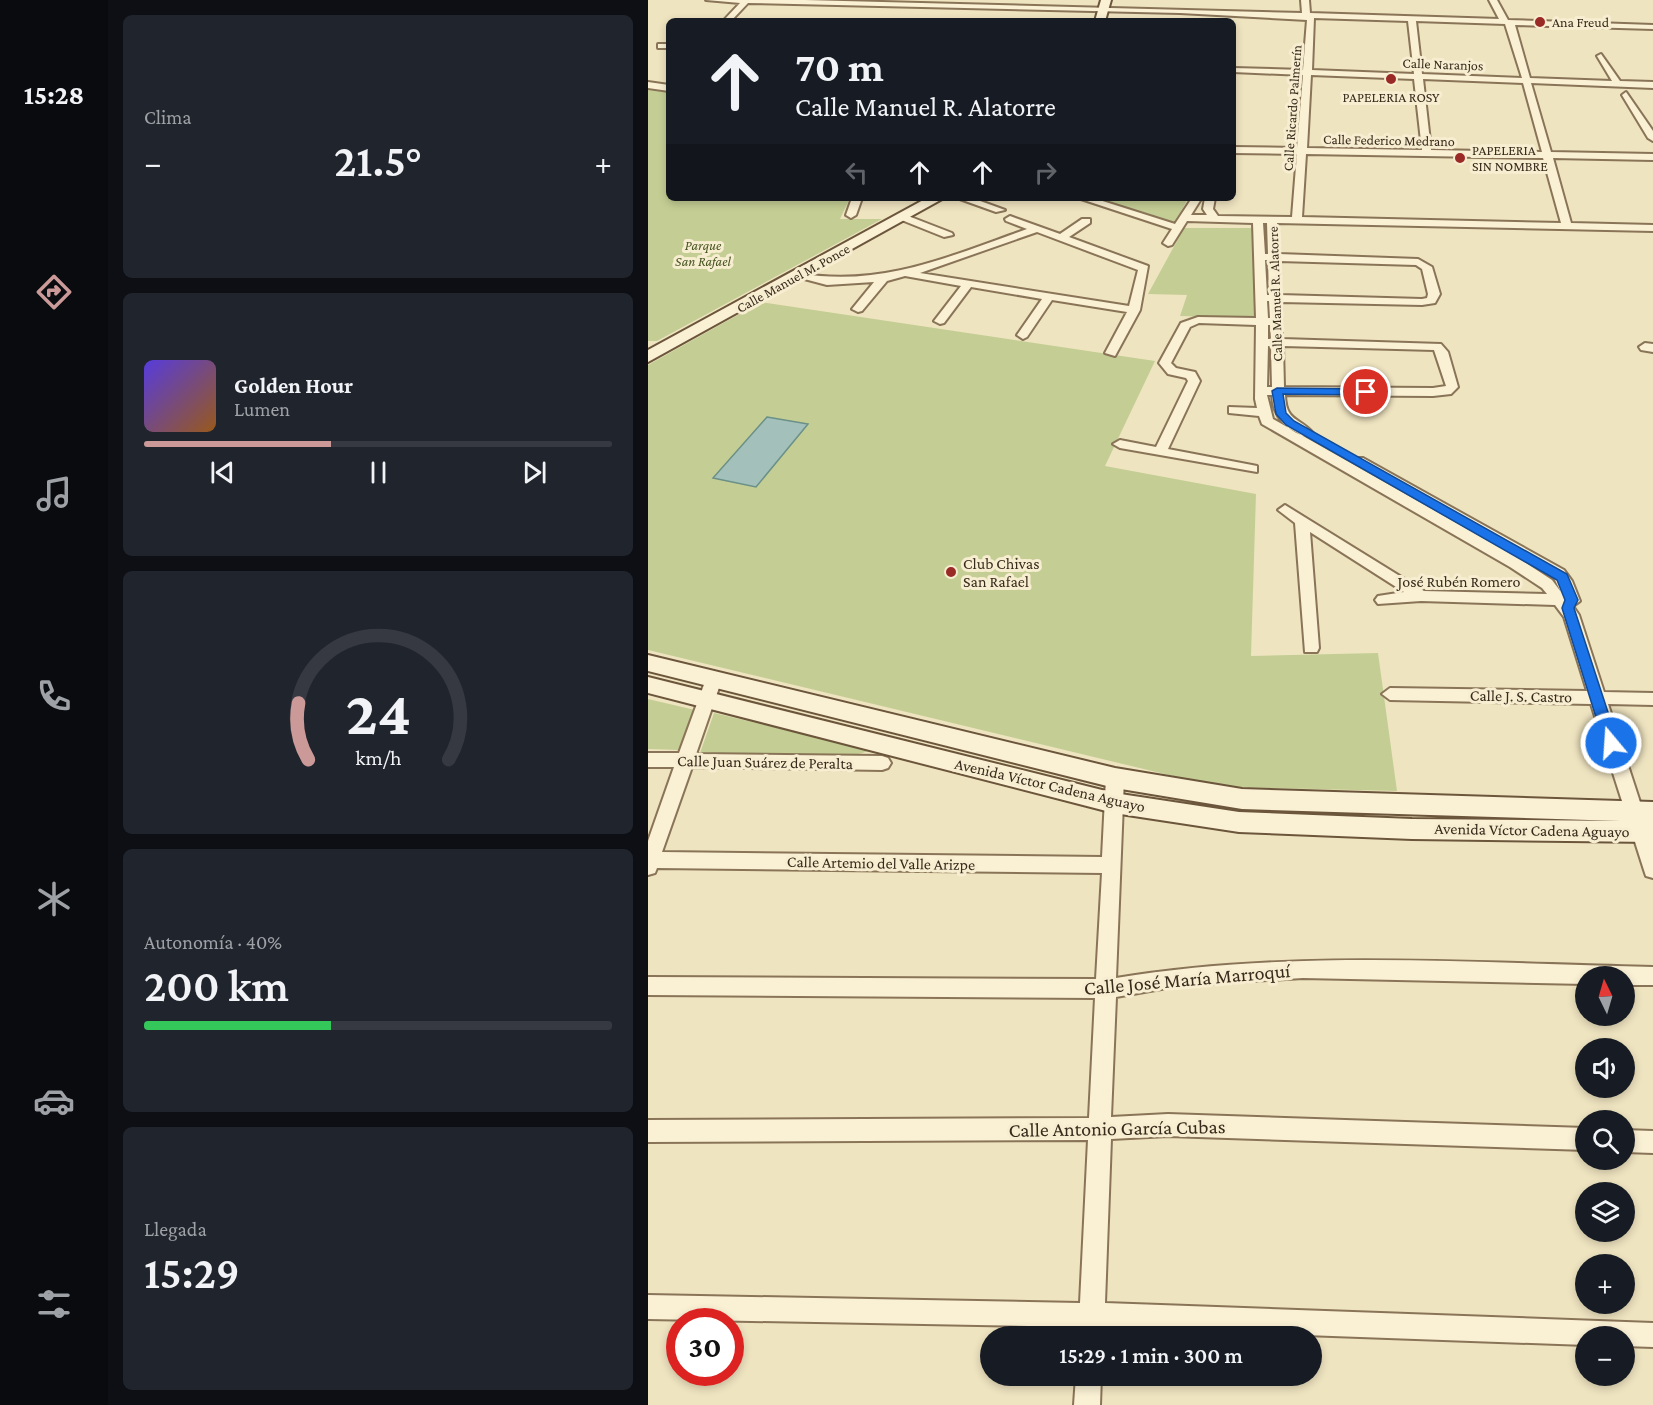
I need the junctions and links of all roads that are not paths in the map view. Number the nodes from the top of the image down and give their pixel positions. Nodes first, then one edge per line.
1 (710, 0) edge
2 (746, 0) edge
3 (1215, 0) edge
4 (1305, 0) edge
5 (1493, 0) edge
6 (921, 2) edge
7 (1105, 5) edge
8 (915, 13) dead end
9 (1306, 15) junction
10 (1212, 17) edge
11 (730, 18) edge
12 (1412, 19) junction
13 (1507, 22) junction
14 (1653, 27) edge
15 (1601, 56) dead end
16 (1236, 70) edge
17 (1308, 73) junction
18 (1418, 77) junction
19 (1526, 81) junction
20 (1617, 84) junction
21 (648, 85) edge
22 (1653, 85) edge
23 (666, 88) edge
24 (1626, 95) dead end
25 (1653, 138) edge
26 (1236, 150) edge
27 (1303, 151) junction
28 (1426, 154) junction
29 (1547, 156) junction
30 (1653, 158) edge
31 (856, 201) edge
32 (932, 201) edge
33 (972, 201) edge
34 (1095, 201) edge
35 (1192, 201) edge
36 (1209, 201) edge
37 (1000, 210) dead end
38 (851, 215) dead end
39 (903, 217) junction
40 (1010, 219) dead end
41 (1215, 219) junction
42 (1258, 219) junction
43 (1272, 219) junction
44 (1297, 219) junction
45 (1086, 221) dead end
46 (1181, 223) junction
47 (1567, 225) junction
48 (1653, 228) edge
49 (1036, 229) junction
50 (948, 235) dead end
51 (1061, 238) junction
52 (1168, 243) dead end
53 (1259, 257) junction
54 (1274, 257) junction
55 (813, 268) junction
56 (905, 274) junction
57 (798, 276) junction
58 (883, 278) junction
59 (860, 281) junction
60 (968, 284) junction
61 (1261, 294) junction
62 (1275, 294) junction
63 (1049, 297) junction
64 (858, 309) dead end
65 (1134, 310) junction
66 (940, 321) dead end
67 (1262, 322) junction
68 (1276, 322) junction
69 (1023, 335) dead end
70 (1262, 342) junction
71 (1277, 342) junction
72 (1111, 353) dead end
73 (648, 357) edge
74 (1261, 391) junction
75 (1277, 391) junction
76 (1233, 410) dead end
77 (1263, 412) junction
78 (1120, 444) dead end
79 (1160, 451) junction
80 (1251, 469) dead end
81 (1285, 510) dead end
82 (1302, 522) junction
83 (1521, 559) junction
84 (1421, 596) junction
85 (1383, 600) dead end
86 (1566, 603) junction
87 (1311, 648) dead end
88 (648, 663) edge
89 (648, 685) edge
90 (710, 690) junction
91 (1390, 694) dead end
92 (1597, 698) junction
93 (1653, 699) edge
94 (648, 760) edge
95 (686, 760) junction
96 (882, 763) dead end
97 (1115, 778) junction
98 (1114, 803) junction
99 (1645, 822) edge
100 (649, 864) edge
101 (1111, 865) junction
102 (1653, 870) edge
103 (1653, 976) edge
104 (648, 986) edge
105 (1106, 989) junction
106 (1101, 1129) junction
107 (648, 1131) edge
108 (1575, 1139) edge
109 (1635, 1141) edge
110 (1653, 1142) edge
111 (648, 1307) edge
112 (1091, 1326) edge
113 (1322, 1330) edge
114 (1653, 1335) edge
115 (1089, 1386) edge
116 (1088, 1405) edge

1 - 2 street
2 - 6 street
2 - 11 street
3 - 10 street
4 - 9 street, Calle Ricardo Palmerín
5 - 13 street
6 - 7 street
6 - 8 street
7 - 10 street
9 - 10 street
9 - 12 street
9 - 17 street, Calle Ricardo Palmerín
12 - 13 street
12 - 18 street
13 - 14 street
13 - 19 street
15 - 20 street
16 - 17 street, Calle Naranjos
17 - 18 street, Calle Naranjos
17 - 27 street, Calle Ricardo Palmerín
18 - 19 street, Calle Naranjos
18 - 28 street
19 - 20 street, Calle Naranjos
19 - 29 street
20 - 22 street, Calle Naranjos
21 - 23 street
24 - 25 street
26 - 27 street, Calle Federico Medrano
27 - 28 street, Calle Federico Medrano
27 - 44 street, Calle Ricardo Palmerín
28 - 29 street, Calle Federico Medrano
29 - 30 street, Calle Federico Medrano
29 - 47 street
31 - 38 street
32 - 39 street, Calle Manuel M. Ponce
33 - 37 street
34 - 46 street, Calle Manuel R. Alatorre
35 - 46 street
36 - 41 street
39 - 50 street
39 - 55 street, Calle Manuel M. Ponce
40 - 49 street
41 - 42 street, Calle Manuel R. Alatorre
41 - 46 street, Calle Manuel R. Alatorre
42 - 43 street, Calle Manuel R. Alatorre
42 - 53 street, Calle Manuel R. Alatorre
43 - 44 street, Calle Manuel R. Alatorre
43 - 54 street, Calle Manuel R. Alatorre
44 - 47 street, Calle Manuel R. Alatorre
45 - 51 street
46 - 52 street
47 - 48 street, Calle Manuel R. Alatorre
49 - 51 street
49 - 56 street
51 - 65 street
53 - 54 street
53 - 61 street, Calle Manuel R. Alatorre
54 - 62 street, Calle Manuel R. Alatorre
54 - 62 street
55 - 57 street, Calle Manuel M. Ponce
55 - 59 street
56 - 58 street
56 - 60 street
57 - 59 street
57 - 73 street, Calle Manuel M. Ponce
58 - 59 street
58 - 64 street
60 - 63 street
60 - 66 street
61 - 62 street
61 - 67 street, Calle Manuel R. Alatorre
62 - 68 street, Calle Manuel R. Alatorre
63 - 65 street
63 - 69 street
65 - 72 street
67 - 68 street
67 - 70 street, Calle Manuel R. Alatorre
67 - 79 street
68 - 71 street, Calle Manuel R. Alatorre
70 - 71 street
70 - 74 street, Calle Manuel R. Alatorre
71 - 75 street, Calle Manuel R. Alatorre
71 - 75 street
74 - 75 street
74 - 77 street, Calle Manuel R. Alatorre
75 - 83 street, Calle Manuel R. Alatorre
76 - 77 street
77 - 83 street, Calle Manuel R. Alatorre
78 - 79 street
79 - 80 street
81 - 82 street
82 - 84 street
82 - 87 street
83 - 86 street, Calle Manuel R. Alatorre
84 - 85 street, José Rubén Romero
84 - 86 street, José Rubén Romero
86 - 92 street, Calle Manuel R. Alatorre
88 - 90 street, Avenida Víctor Cadena Aguayo
89 - 90 street, Avenida Víctor Cadena Aguayo
90 - 95 street
90 - 97 street, Avenida Víctor Cadena Aguayo
90 - 98 street, Avenida Víctor Cadena Aguayo
91 - 92 street, Calle J. S. Castro
92 - 93 street, Calle J. S. Castro
92 - 99 street, Calle Manuel R. Alatorre
94 - 95 street, Calle Juan Suárez de Peralta
95 - 96 street, Calle Juan Suárez de Peralta
95 - 100 street
97 - 98 street
97 - 99 street, Avenida Víctor Cadena Aguayo
98 - 99 street, Avenida Víctor Cadena Aguayo
98 - 101 street
99 - 102 street, Calle Manuel R. Alatorre
100 - 101 street, Calle Artemio del Valle Arizpe
101 - 105 street
103 - 105 street, Calle José María Marroquí
104 - 105 street, Calle José María Marroquí
105 - 106 street
106 - 107 street, Calle Antonio García Cubas
106 - 108 street, Calle Antonio García Cubas
106 - 112 street
109 - 110 street
111 - 112 street
113 - 114 street
115 - 116 street

